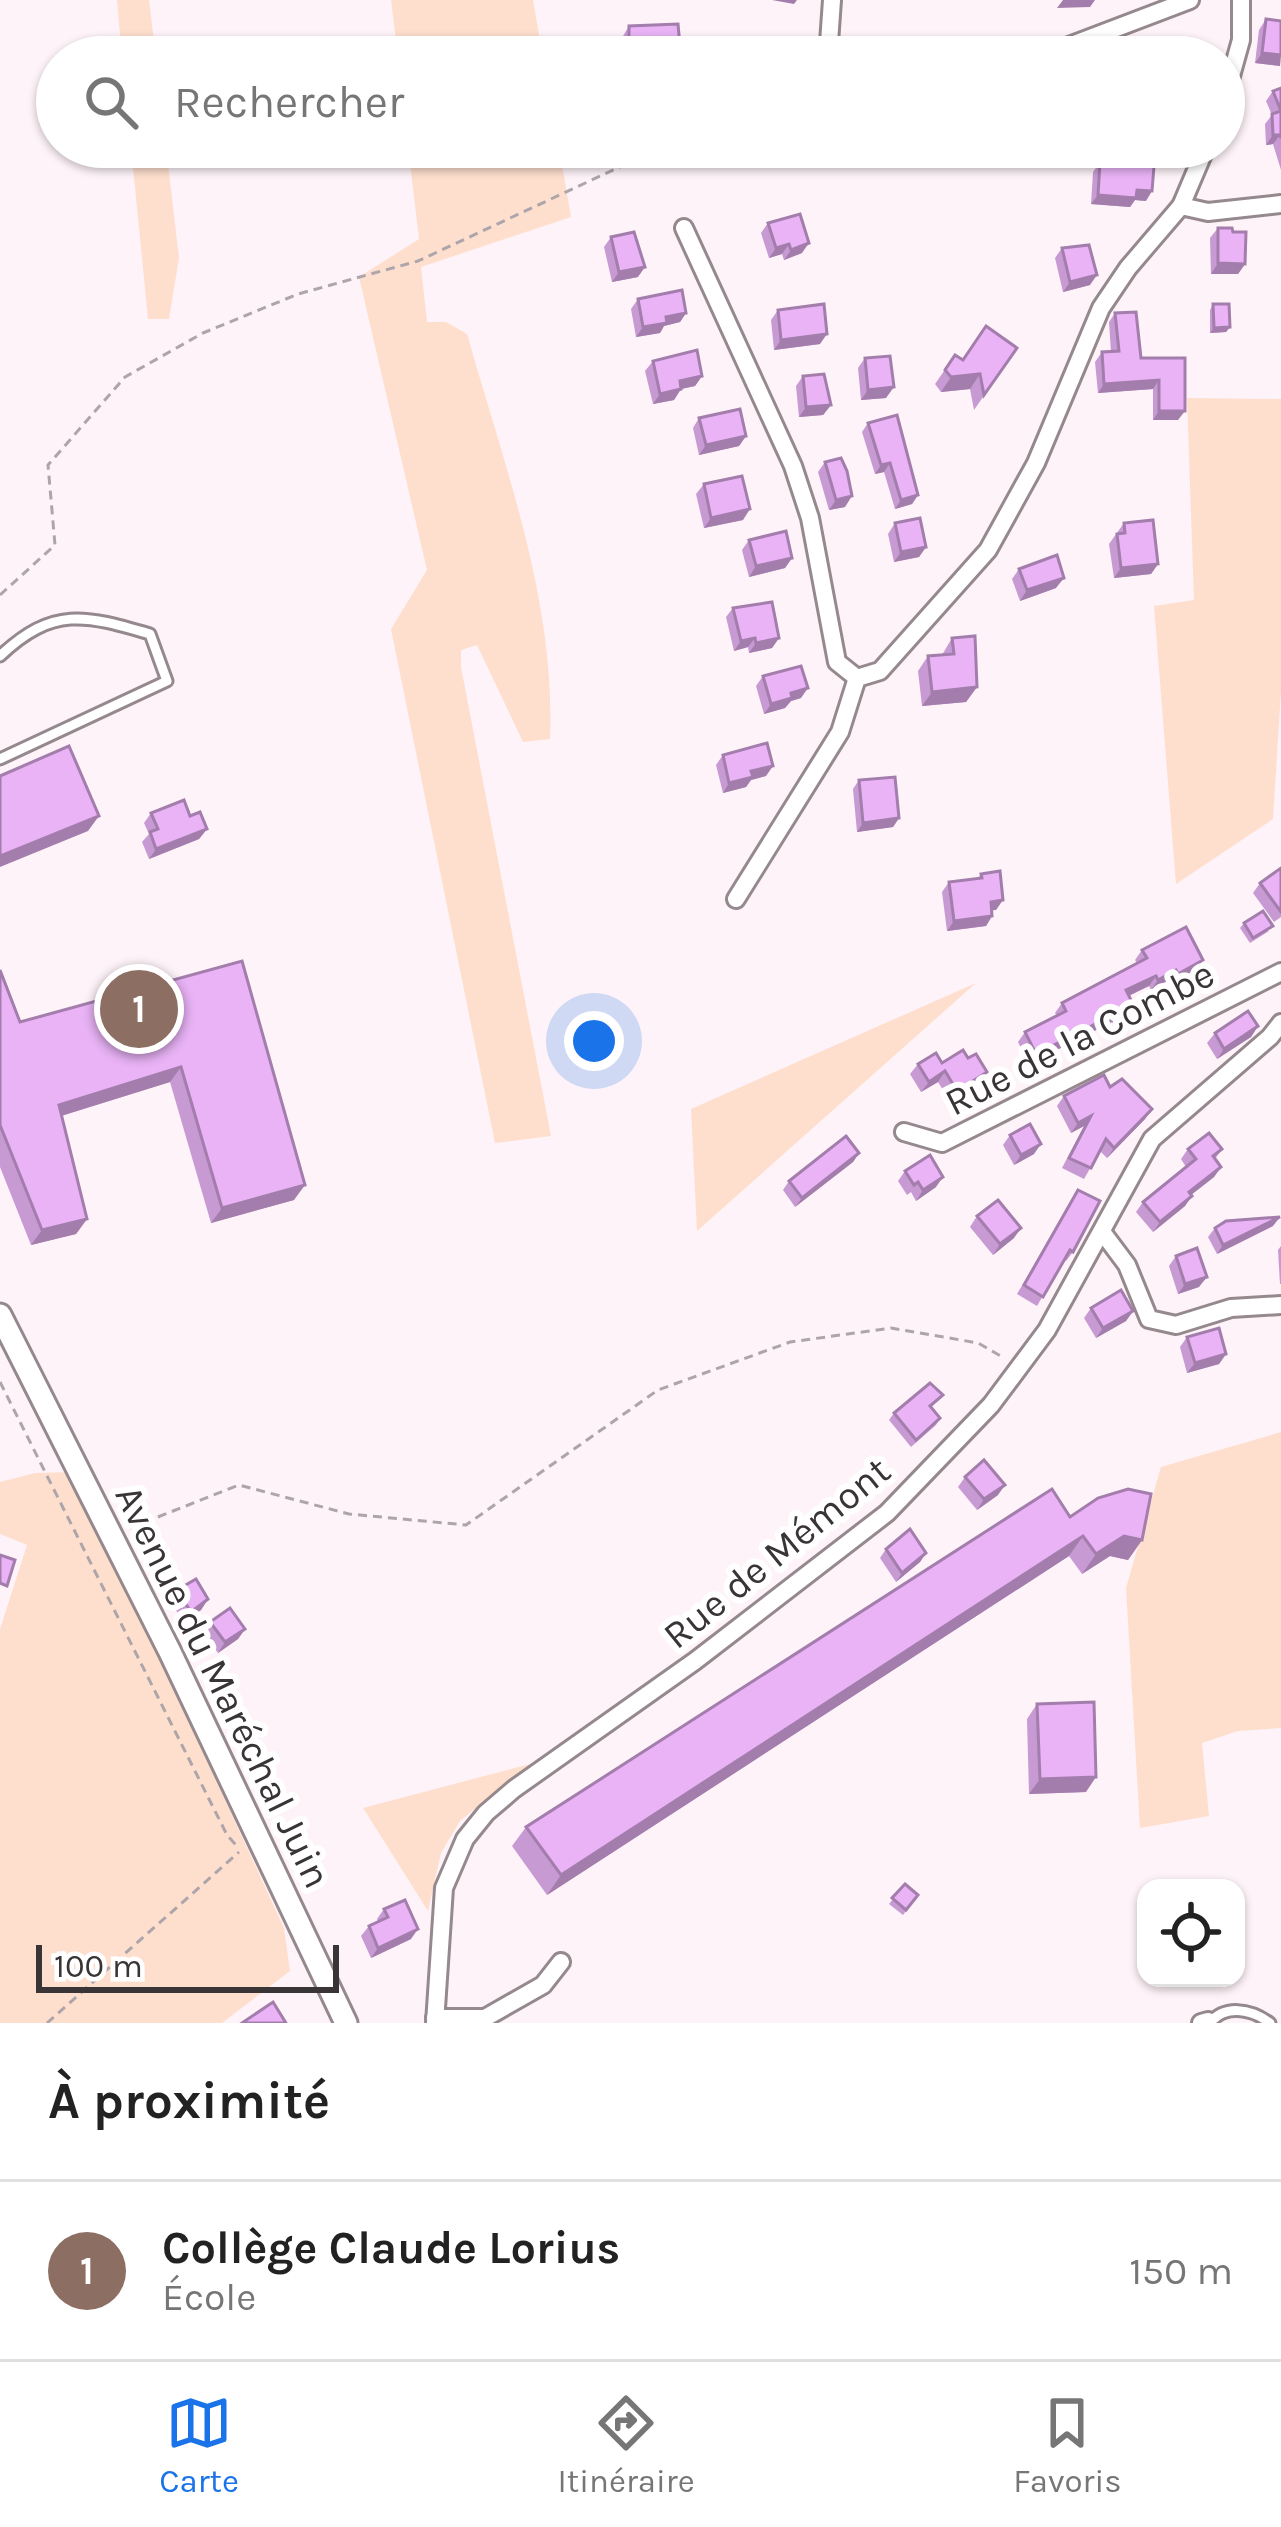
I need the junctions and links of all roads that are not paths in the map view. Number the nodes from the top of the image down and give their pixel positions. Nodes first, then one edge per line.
1 (832, 0) edge
2 (1190, 0) edge
3 (1241, 0) edge
4 (829, 36) edge
5 (1095, 36) edge
6 (1240, 36) edge
7 (1196, 168) edge
8 (1281, 204) edge
9 (1181, 206) junction
10 (684, 228) dead end
11 (0, 656) edge
12 (857, 678) junction
13 (0, 759) edge
14 (736, 899) dead end
15 (1281, 972) edge
16 (1281, 1023) edge
17 (904, 1132) dead end
18 (1103, 1233) junction
19 (1281, 1305) edge
20 (0, 1315) edge
21 (561, 1962) dead end
22 (494, 2020) edge
23 (435, 2021) edge
24 (1206, 2022) edge
25 (346, 2023) edge
26 (1270, 2023) edge

1 - 4 street
2 - 5 street
3 - 6 street
7 - 9 street
8 - 9 street
9 - 12 street
10 - 12 street
11 - 13 lane
12 - 14 street
15 - 17 street, Rue de la Combe
16 - 18 street, Rue de Mémont
18 - 19 street
18 - 23 street, Rue de Mémont
20 - 25 street, Avenue du Maréchal Juin
21 - 22 street
22 - 23 street
24 - 26 lane

